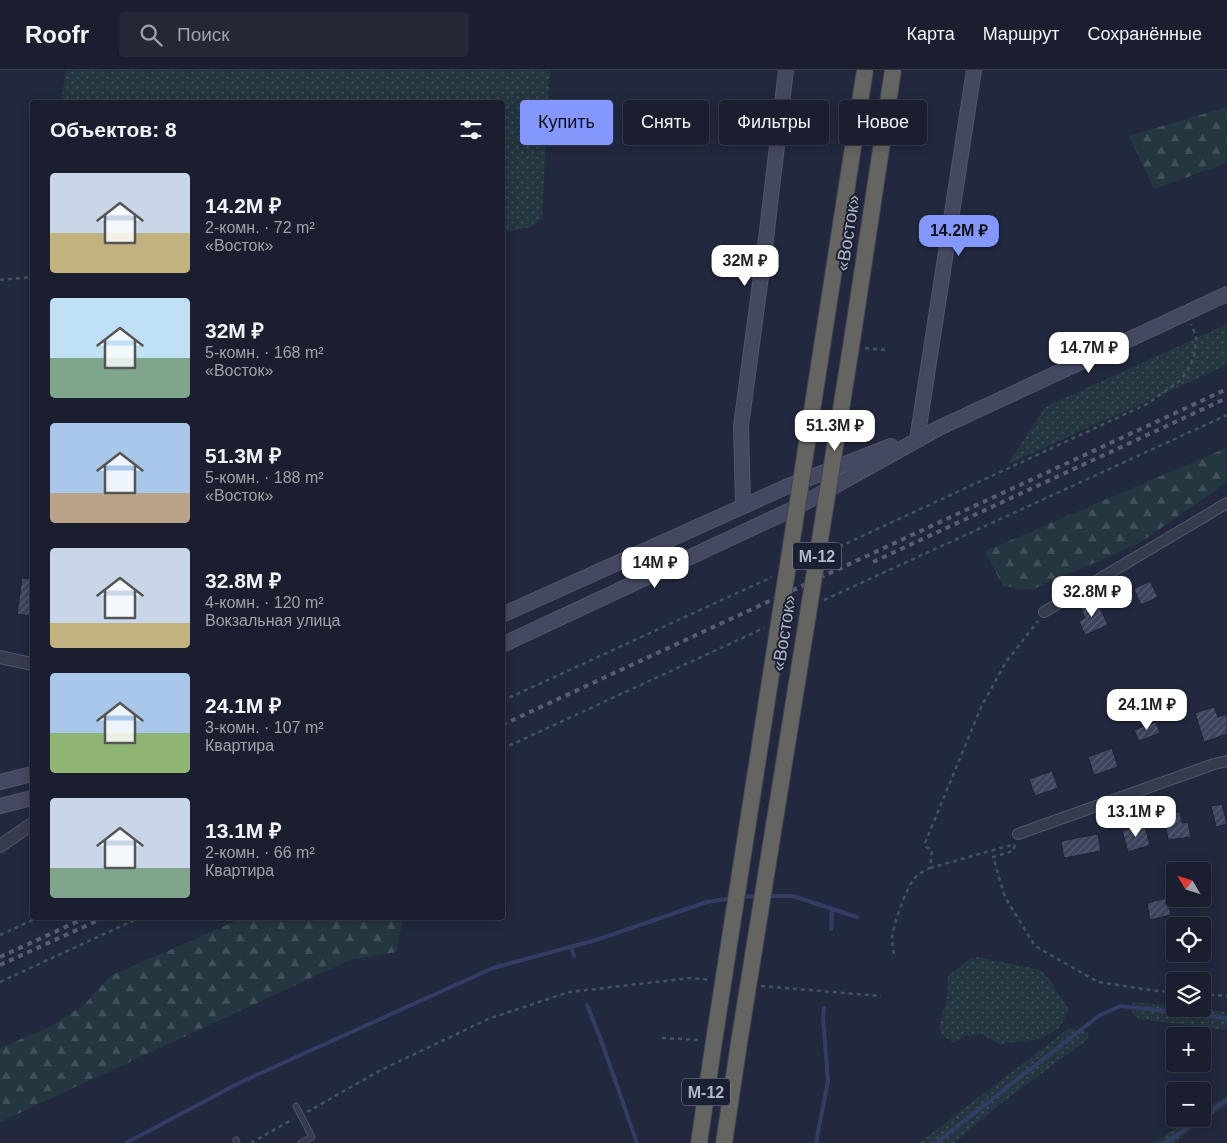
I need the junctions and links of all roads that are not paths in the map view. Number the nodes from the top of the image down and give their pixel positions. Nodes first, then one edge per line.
1 (786, 70) edge
2 (866, 70) edge
3 (893, 70) edge
4 (974, 70) edge
5 (1227, 294) edge
6 (917, 438) junction
7 (1227, 503) edge
8 (743, 506) junction
9 (1044, 612) road end
10 (505, 613) edge
11 (505, 644) edge
12 (0, 657) edge
13 (30, 664) edge
14 (1227, 761) edge
15 (30, 774) edge
16 (0, 782) edge
17 (30, 798) edge
18 (0, 806) edge
19 (30, 825) edge
20 (1018, 834) dead end
21 (0, 846) edge
22 (296, 1106) dead end
23 (301, 1143) edge
24 (698, 1143) edge
25 (724, 1143) edge

1 - 8 main road
2 - 24 highway, «Восток» / М-12, bridge
3 - 25 highway, «Восток» / М-12, bridge
4 - 6 main road
5 - 6 main road
6 - 8 main road
6 - 11 main road
7 - 9 street
8 - 10 main road
12 - 13 street
14 - 20 street
15 - 16 main road
17 - 18 main road
19 - 21 street
22 - 23 lane

